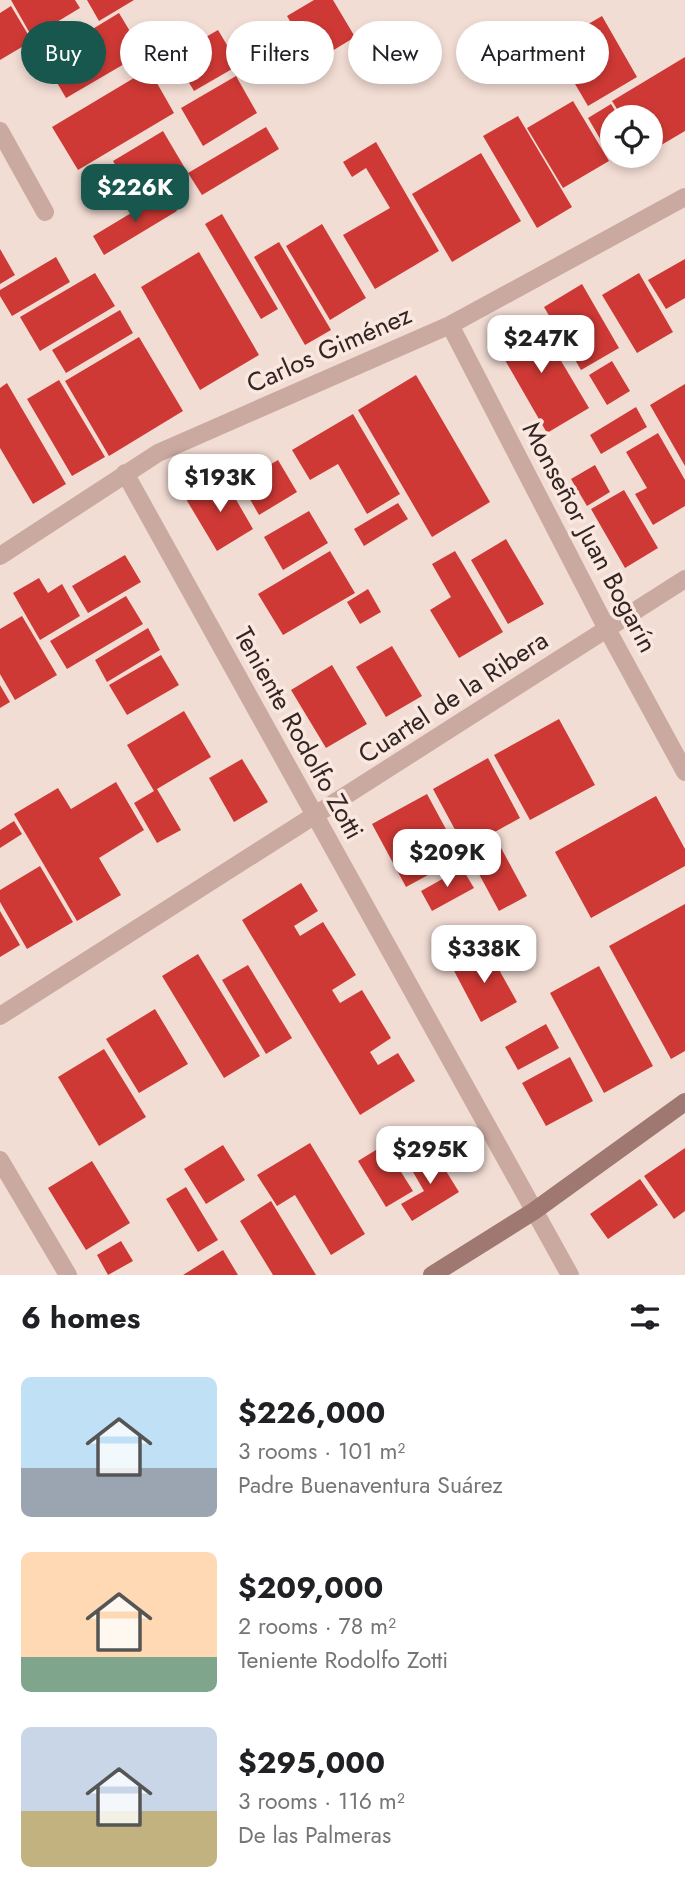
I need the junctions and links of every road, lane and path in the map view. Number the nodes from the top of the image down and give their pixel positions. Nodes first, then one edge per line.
1 (0, 131) edge
2 (685, 197) edge
3 (45, 212) dead end
4 (450, 325) junction
5 (125, 473) junction
6 (0, 556) edge
7 (685, 579) edge
8 (607, 629) junction
9 (685, 772) edge
10 (314, 817) junction
11 (0, 1016) edge
12 (685, 1102) edge
13 (0, 1160) edge
14 (534, 1211) junction
15 (68, 1275) edge
16 (432, 1275) edge
17 (570, 1275) edge

1 - 3 street
2 - 4 street, Carlos Giménez
4 - 5 street, Carlos Giménez
4 - 8 street, Monseñor Juan Bogarín
5 - 6 street, Carlos Giménez
5 - 10 street, Teniente Rodolfo Zotti
7 - 8 street, Cuartel de la Ribera
8 - 9 street, Monseñor Juan Bogarín
8 - 10 street, Cuartel de la Ribera
10 - 11 street, Cuartel de la Ribera
10 - 14 street, Teniente Rodolfo Zotti
12 - 14 main road
13 - 15 street
14 - 16 main road
14 - 17 street, Teniente Rodolfo Zotti

